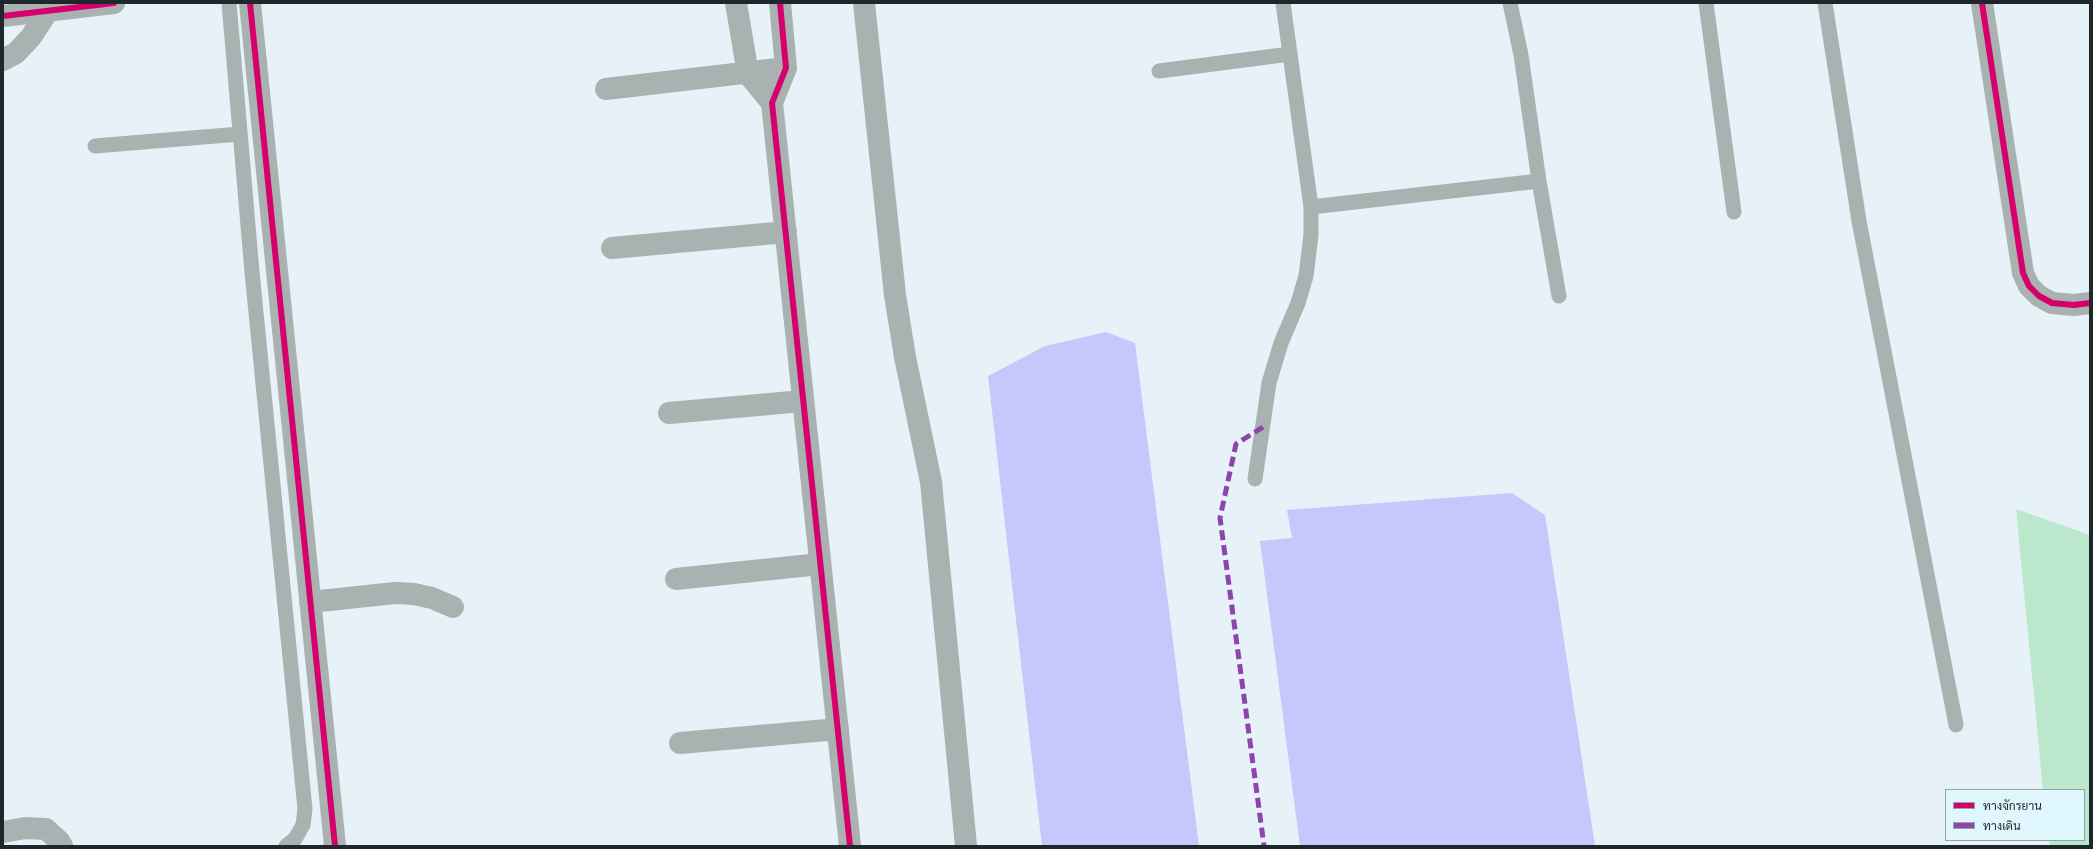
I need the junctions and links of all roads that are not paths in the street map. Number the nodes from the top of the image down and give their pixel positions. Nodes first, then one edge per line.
1 (114, 3) edge
2 (229, 3) edge
3 (250, 3) edge
4 (736, 3) edge
5 (780, 3) edge
6 (864, 3) edge
7 (1283, 3) edge
8 (1510, 3) edge
9 (1706, 3) edge
10 (1825, 3) edge
11 (1982, 3) edge
12 (48, 11) junction
13 (3, 16) edge
14 (1290, 54) junction
15 (3, 60) edge
16 (786, 68) junction
17 (1159, 71) dead end
18 (748, 74) junction
19 (606, 89) dead end
20 (772, 102) junction
21 (240, 134) junction
22 (95, 146) dead end
23 (1539, 181) junction
24 (1311, 207) junction
25 (1734, 212) dead end
26 (786, 232) junction
27 (612, 248) dead end
28 (1559, 296) dead end
29 (2090, 303) edge
30 (803, 401) junction
31 (669, 413) dead end
32 (1255, 479) dead end
33 (820, 564) junction
34 (676, 579) dead end
35 (310, 602) junction
36 (453, 607) dead end
37 (1956, 725) dead end
38 (838, 729) junction
39 (680, 743) dead end
40 (3, 832) edge
41 (62, 846) edge
42 (286, 846) edge
43 (335, 846) edge
44 (850, 846) edge
45 (966, 846) edge

1 - 12 street
2 - 21 lane
3 - 35 street
4 - 18 street
5 - 16 street
6 - 45 street
7 - 14 lane
8 - 23 lane
9 - 25 lane
10 - 37 lane
11 - 29 street
12 - 13 street
12 - 15 street
14 - 17 lane
14 - 24 lane
16 - 18 street
16 - 20 street
18 - 19 street
18 - 20 street
20 - 26 street
21 - 22 lane
21 - 42 lane
23 - 24 lane
23 - 28 lane
24 - 32 lane
26 - 27 street
26 - 30 street
30 - 31 street
30 - 33 street
33 - 34 street
33 - 38 street
35 - 36 street
35 - 43 street
38 - 39 street
38 - 44 street
40 - 41 street

